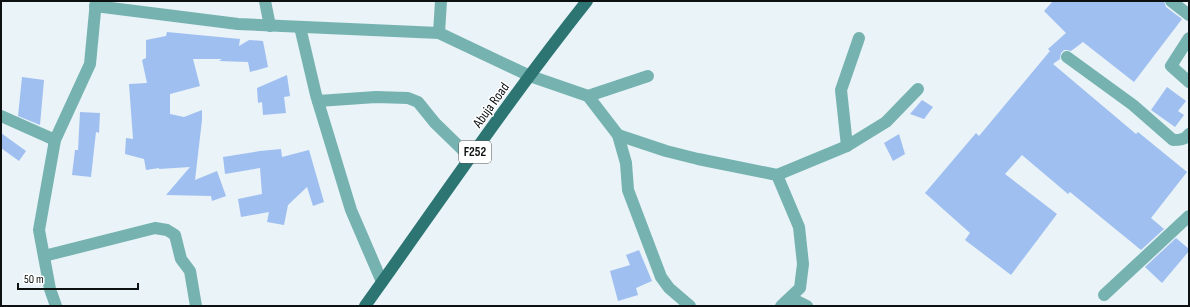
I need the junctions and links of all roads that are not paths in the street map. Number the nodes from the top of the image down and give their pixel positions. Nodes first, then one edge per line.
1 (265, 1) edge
2 (441, 1) edge
3 (587, 1) edge
4 (1171, 1) edge
5 (96, 4) edge
6 (1189, 15) edge
7 (270, 26) junction
8 (300, 26) junction
9 (439, 33) junction
10 (859, 38) dead end
11 (1189, 38) edge
12 (1067, 57) dead end
13 (530, 76) junction
14 (648, 76) dead end
15 (1189, 82) edge
16 (918, 89) dead end
17 (588, 96) junction
18 (318, 102) junction
19 (1, 116) edge
20 (618, 134) junction
21 (1189, 134) edge
22 (55, 140) junction
23 (847, 146) junction
24 (470, 158) junction
25 (777, 175) junction
26 (1189, 216) edge
27 (44, 256) junction
28 (382, 282) junction
29 (1104, 295) dead end
30 (791, 298) junction
31 (56, 306) edge
32 (196, 306) edge
33 (365, 306) edge
34 (690, 306) edge
35 (781, 306) edge
36 (807, 306) edge

1 - 7 street
2 - 9 street
3 - 13 main road, Abuja Road / F252
4 - 6 street
5 - 7 street
5 - 22 street
7 - 8 street
8 - 9 street
8 - 18 street
9 - 13 street
10 - 23 street
11 - 15 street
12 - 21 street
13 - 17 street
13 - 24 main road, Abuja Road / F252
14 - 17 street
16 - 23 street
17 - 20 street
18 - 24 street
18 - 28 street
19 - 22 street
20 - 25 street
20 - 34 street
22 - 27 street
23 - 25 street
24 - 28 main road, Abuja Road / F252
25 - 30 street
26 - 29 street
27 - 31 street
27 - 32 street
28 - 33 main road, Abuja Road / F252
30 - 35 street
30 - 36 street

